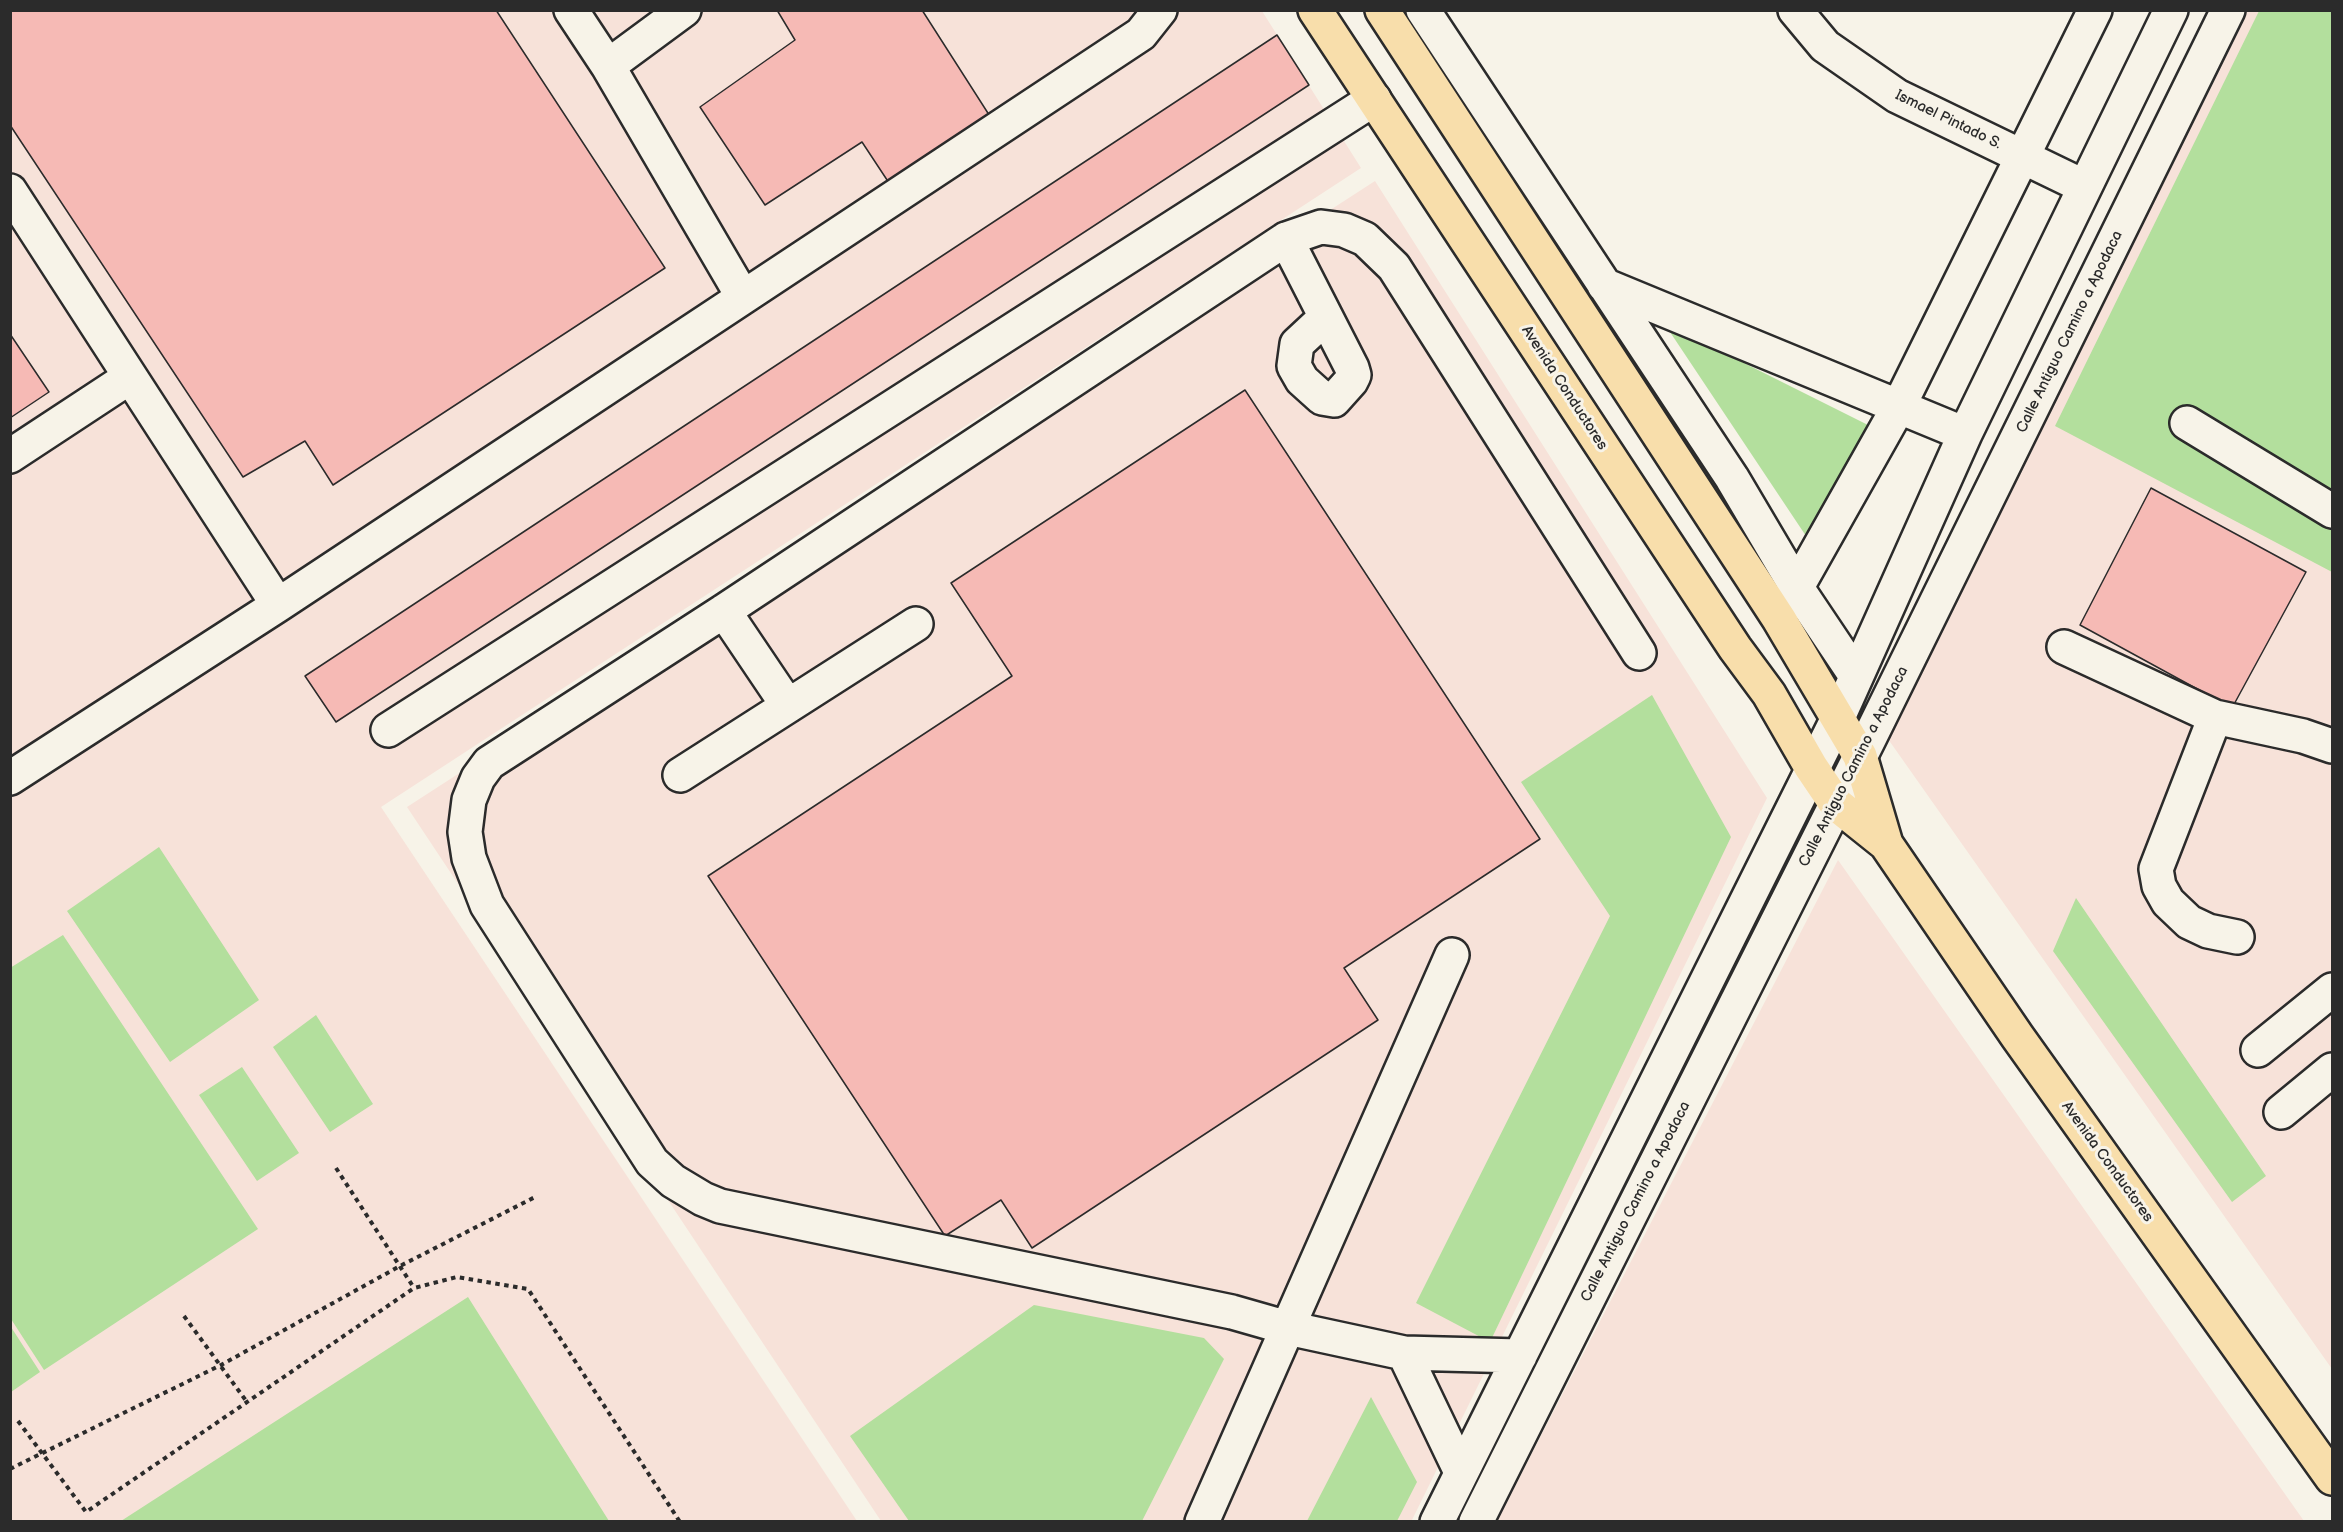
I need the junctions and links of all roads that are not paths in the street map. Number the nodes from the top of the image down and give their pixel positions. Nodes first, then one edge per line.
1 (571, 10) edge
2 (684, 10) edge
3 (1160, 10) edge
4 (1315, 10) edge
5 (1382, 10) edge
6 (1423, 10) edge
7 (1796, 10) edge
8 (2095, 10) edge
9 (2171, 10) edge
10 (2228, 10) edge
11 (608, 66) junction
12 (1374, 99) junction
13 (2023, 156) junction
14 (2085, 187) junction
15 (10, 191) edge
16 (1286, 239) junction
17 (1605, 285) junction
18 (743, 297) junction
19 (1326, 317) dead end
20 (130, 377) junction
21 (1899, 405) junction
22 (2187, 423) dead end
23 (1965, 434) junction
24 (10, 456) edge
25 (2332, 511) edge
26 (1797, 588) junction
27 (278, 605) junction
28 (724, 611) junction
29 (1779, 619) junction
30 (916, 624) dead end
31 (2064, 647) dead end
32 (1639, 652) dead end
33 (1856, 676) junction
34 (788, 706) junction
35 (2215, 717) junction
36 (1837, 720) junction
37 (388, 730) dead end
38 (2332, 746) edge
39 (1860, 756) junction
40 (1811, 767) junction
41 (680, 775) dead end
42 (10, 778) edge
43 (1836, 804) junction
44 (1886, 843) junction
45 (2237, 937) dead end
46 (1452, 955) dead end
47 (2332, 990) edge
48 (2258, 1050) dead end
49 (2332, 1070) edge
50 (2281, 1112) dead end
51 (1288, 1328) junction
52 (1404, 1353) junction
53 (1520, 1356) junction
54 (1461, 1472) junction
55 (2332, 1478) edge
56 (1202, 1521) edge
57 (1437, 1521) edge
58 (1476, 1521) edge

1 - 11 street
2 - 11 street
3 - 18 street
4 - 12 main road, Avenida Conductores
5 - 29 main road
6 - 17 street
7 - 13 street, Ismael Pintado S.
8 - 13 street
9 - 14 street
10 - 39 street, Calle Antiguo Camino a Apodaca
11 - 18 street
12 - 37 street
12 - 40 main road, Avenida Conductores
13 - 14 street, Ismael Pintado S.
13 - 21 street
14 - 23 street
15 - 20 street
16 - 19 street
16 - 28 street
16 - 32 street
17 - 21 street
17 - 26 street
18 - 27 street
20 - 24 street
20 - 27 street
21 - 23 street
21 - 26 street
22 - 25 street
23 - 33 street
26 - 29 street
26 - 33 street
27 - 42 street
28 - 34 street
28 - 51 street
29 - 36 main road
30 - 34 street
31 - 35 street
33 - 36 street
34 - 41 street
35 - 38 street
35 - 45 street
36 - 39 main road
36 - 40 street
39 - 43 street, Calle Antiguo Camino a Apodaca
39 - 44 main road
40 - 43 main road, Avenida Conductores
40 - 53 street
43 - 44 main road, Avenida Conductores
43 - 58 street, Calle Antiguo Camino a Apodaca
44 - 55 main road, Avenida Conductores
46 - 51 street
47 - 48 street
49 - 50 street
51 - 52 street
51 - 56 street
52 - 53 street
52 - 54 street
53 - 54 street
54 - 57 street

